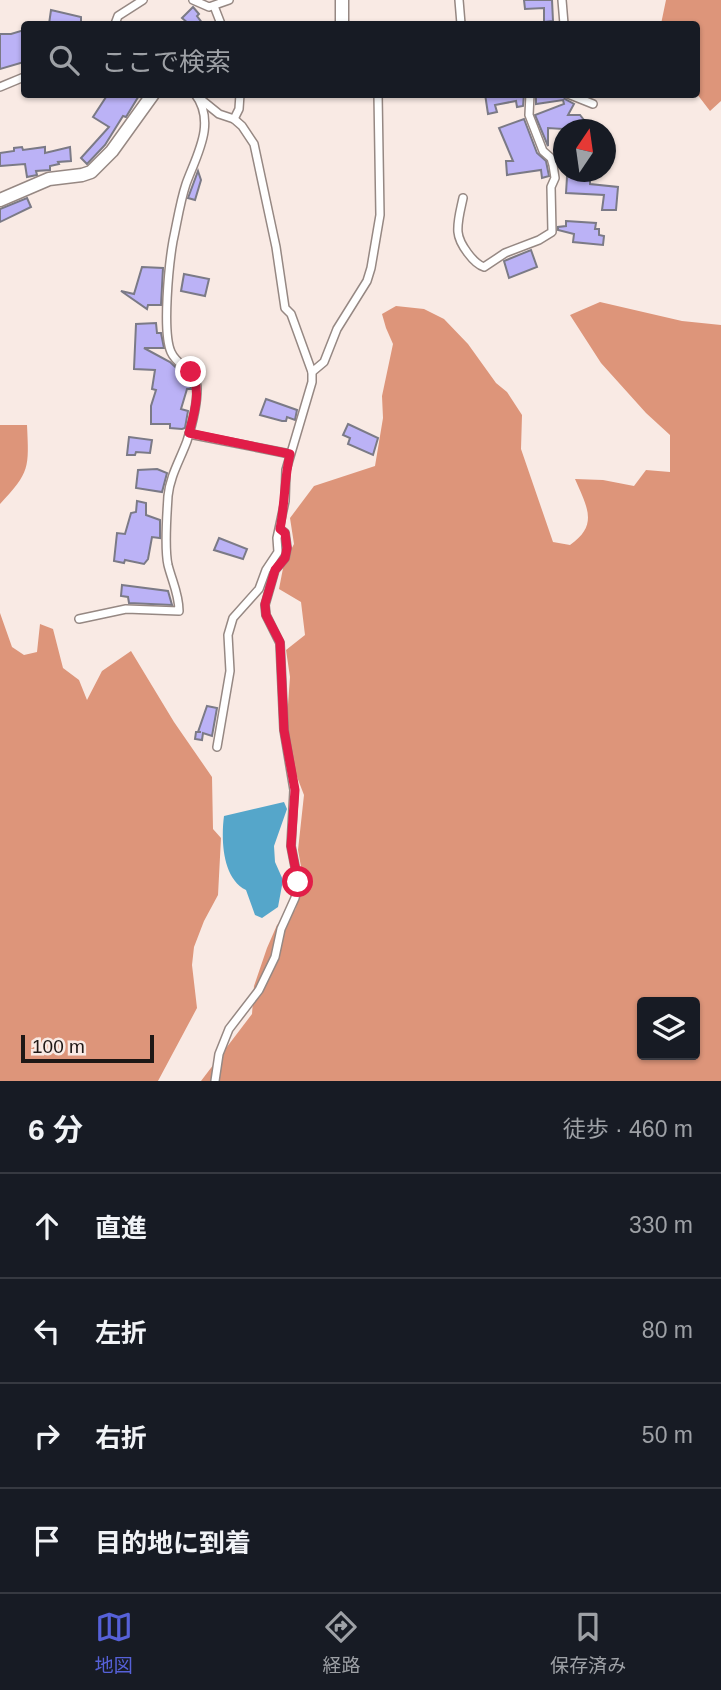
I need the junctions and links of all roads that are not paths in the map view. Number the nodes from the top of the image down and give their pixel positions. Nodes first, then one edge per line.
1 (143, 0) edge
2 (194, 0) edge
3 (229, 0) edge
4 (342, 0) edge
5 (459, 0) edge
6 (562, 0) edge
7 (214, 6) junction
8 (116, 21) edge
9 (220, 21) edge
10 (342, 21) edge
11 (461, 21) edge
12 (564, 21) edge
13 (21, 78) edge
14 (0, 87) edge
15 (151, 98) edge
16 (197, 98) edge
17 (199, 98) edge
18 (240, 98) edge
19 (378, 98) edge
20 (530, 98) edge
21 (578, 98) edge
22 (593, 104) dead end
23 (234, 119) junction
24 (463, 198) dead end
25 (0, 200) edge
26 (312, 372) junction
27 (189, 433) junction
28 (290, 454) junction
29 (280, 529) junction
30 (79, 619) dead end
31 (217, 747) dead end
32 (215, 1081) edge

1 - 8 street
2 - 7 street
3 - 7 street
4 - 10 main road
5 - 11 street
6 - 12 street
7 - 9 street
13 - 14 street
15 - 25 main road
16 - 27 street
17 - 23 street
18 - 23 street
19 - 26 street
20 - 24 street
21 - 22 street
23 - 26 street
26 - 28 street
27 - 28 street
27 - 30 street
28 - 29 street
29 - 31 street
29 - 32 street

